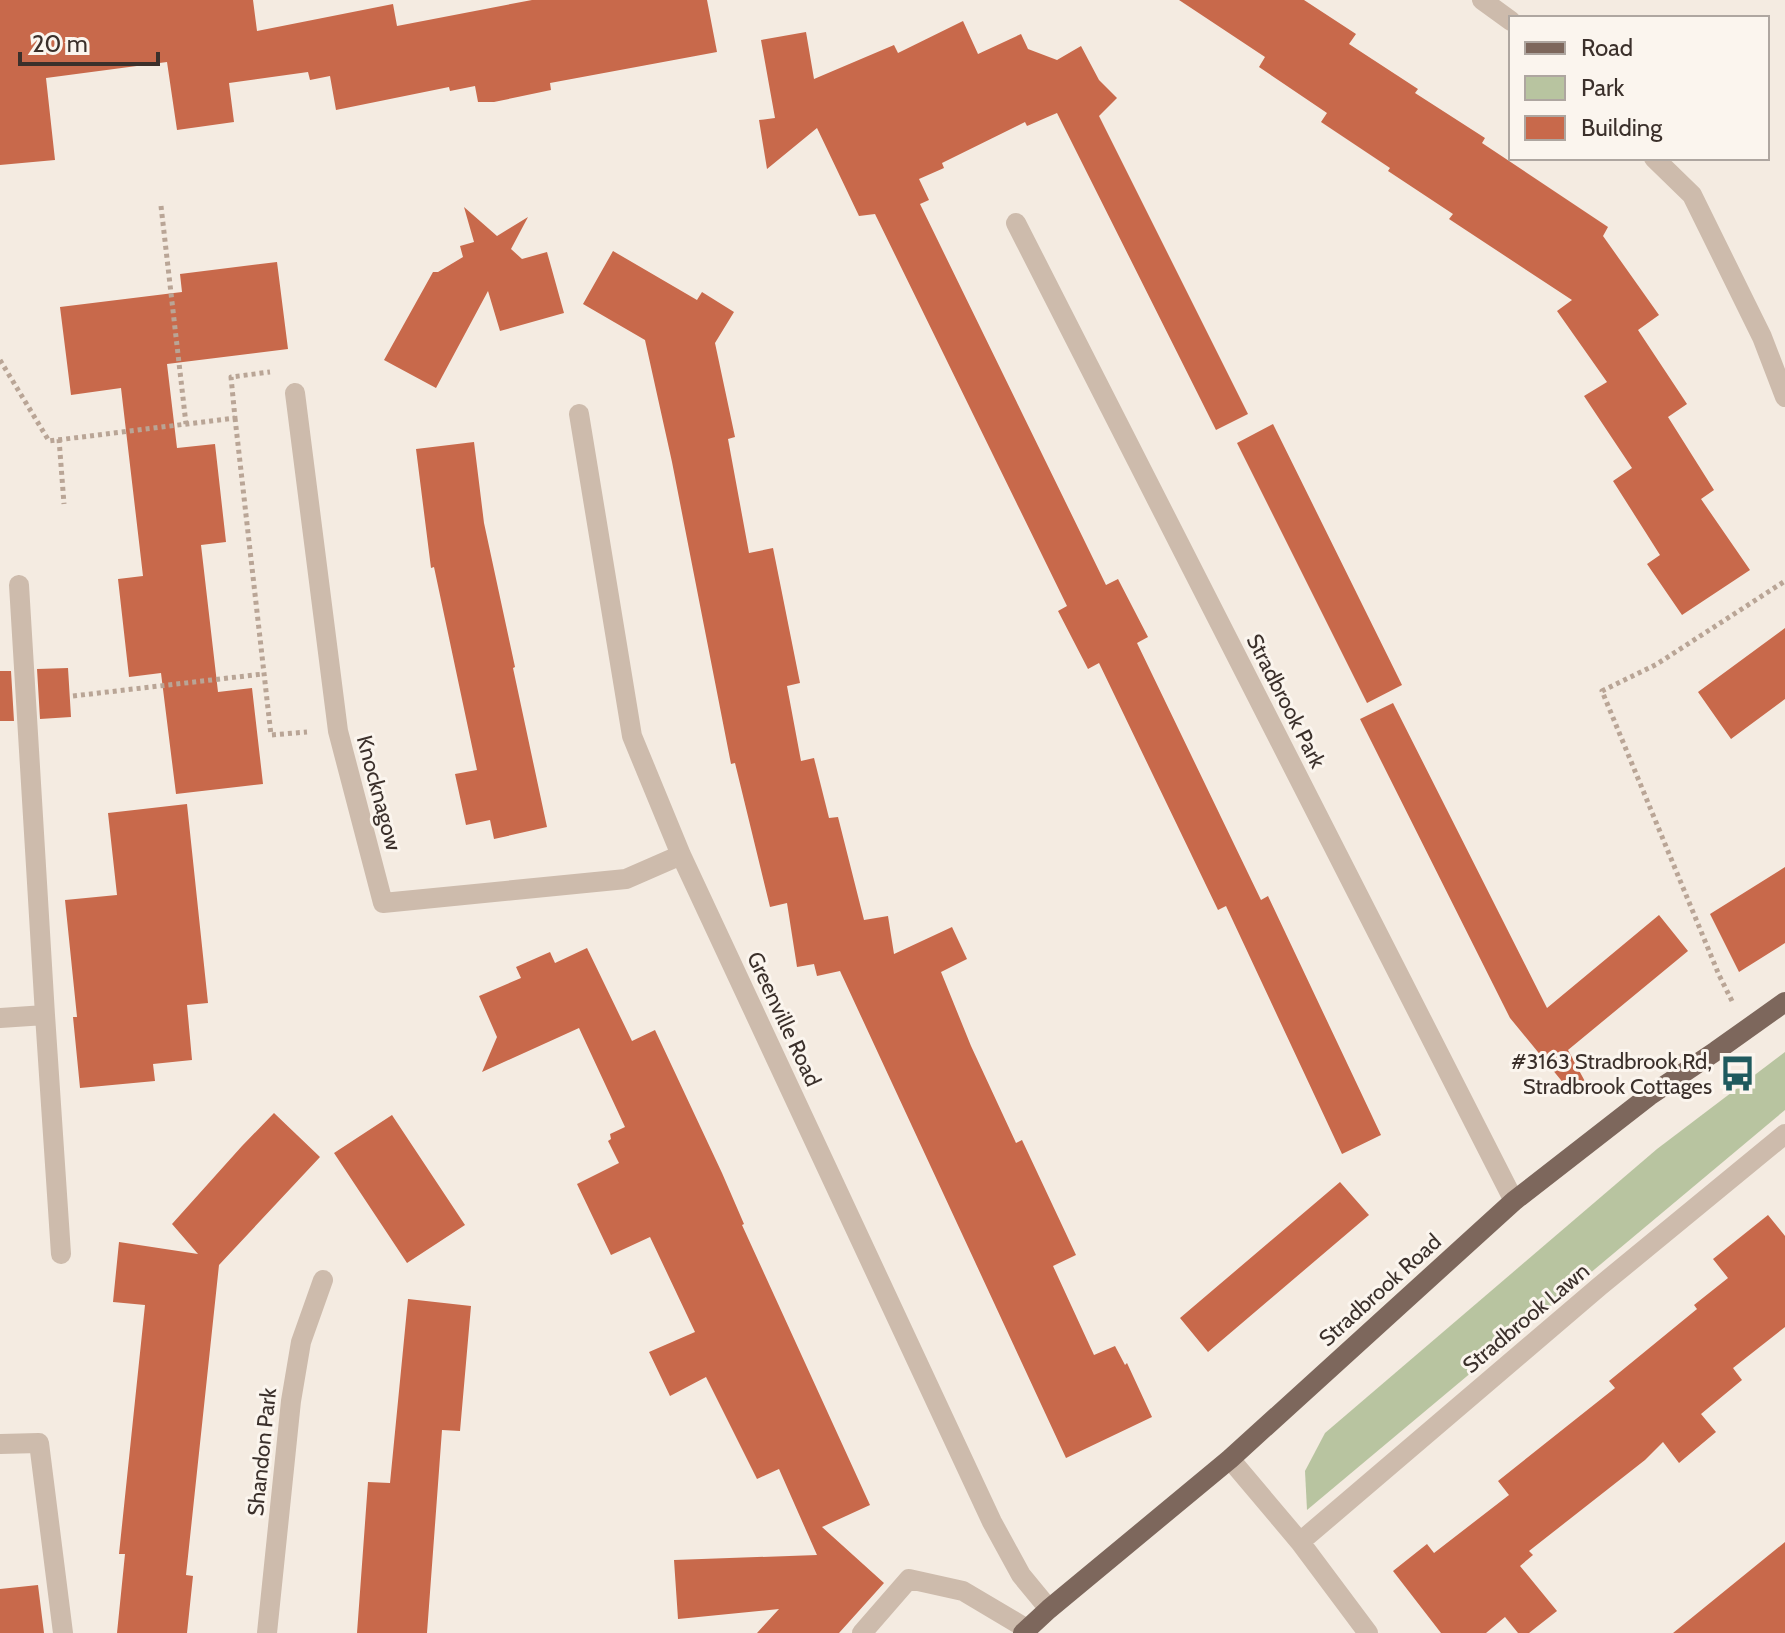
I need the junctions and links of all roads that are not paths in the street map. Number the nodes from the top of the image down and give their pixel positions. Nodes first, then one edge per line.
1 (1482, 0) edge
2 (1509, 20) edge
3 (1656, 160) edge
4 (1016, 223) dead end
5 (295, 393) dead end
6 (1785, 397) edge
7 (579, 414) dead end
8 (19, 585) dead end
9 (681, 855) junction
10 (1785, 1002) edge
11 (45, 1015) junction
12 (0, 1018) edge
13 (1785, 1134) edge
14 (1514, 1201) junction
15 (61, 1254) dead end
16 (323, 1280) dead end
17 (0, 1444) edge
18 (1230, 1459) junction
19 (1300, 1542) junction
20 (1049, 1609) junction
21 (1025, 1631) edge
22 (63, 1633) edge
23 (267, 1633) edge
24 (862, 1633) edge
25 (1368, 1633) edge

1 - 2 street
3 - 6 street
4 - 14 street, Stradbrook Park
5 - 9 street, Knocknagow
7 - 9 street, Greenville Road
8 - 11 street
9 - 20 street, Greenville Road
10 - 14 main road, Stradbrook Road
11 - 12 street
11 - 15 street
13 - 19 street, Stradbrook Lawn
14 - 18 main road, Stradbrook Road
16 - 23 street, Shandon Park
17 - 22 street
18 - 19 street
18 - 20 main road, Stradbrook Road
19 - 25 street
20 - 21 main road, Stradbrook Road
21 - 24 street

